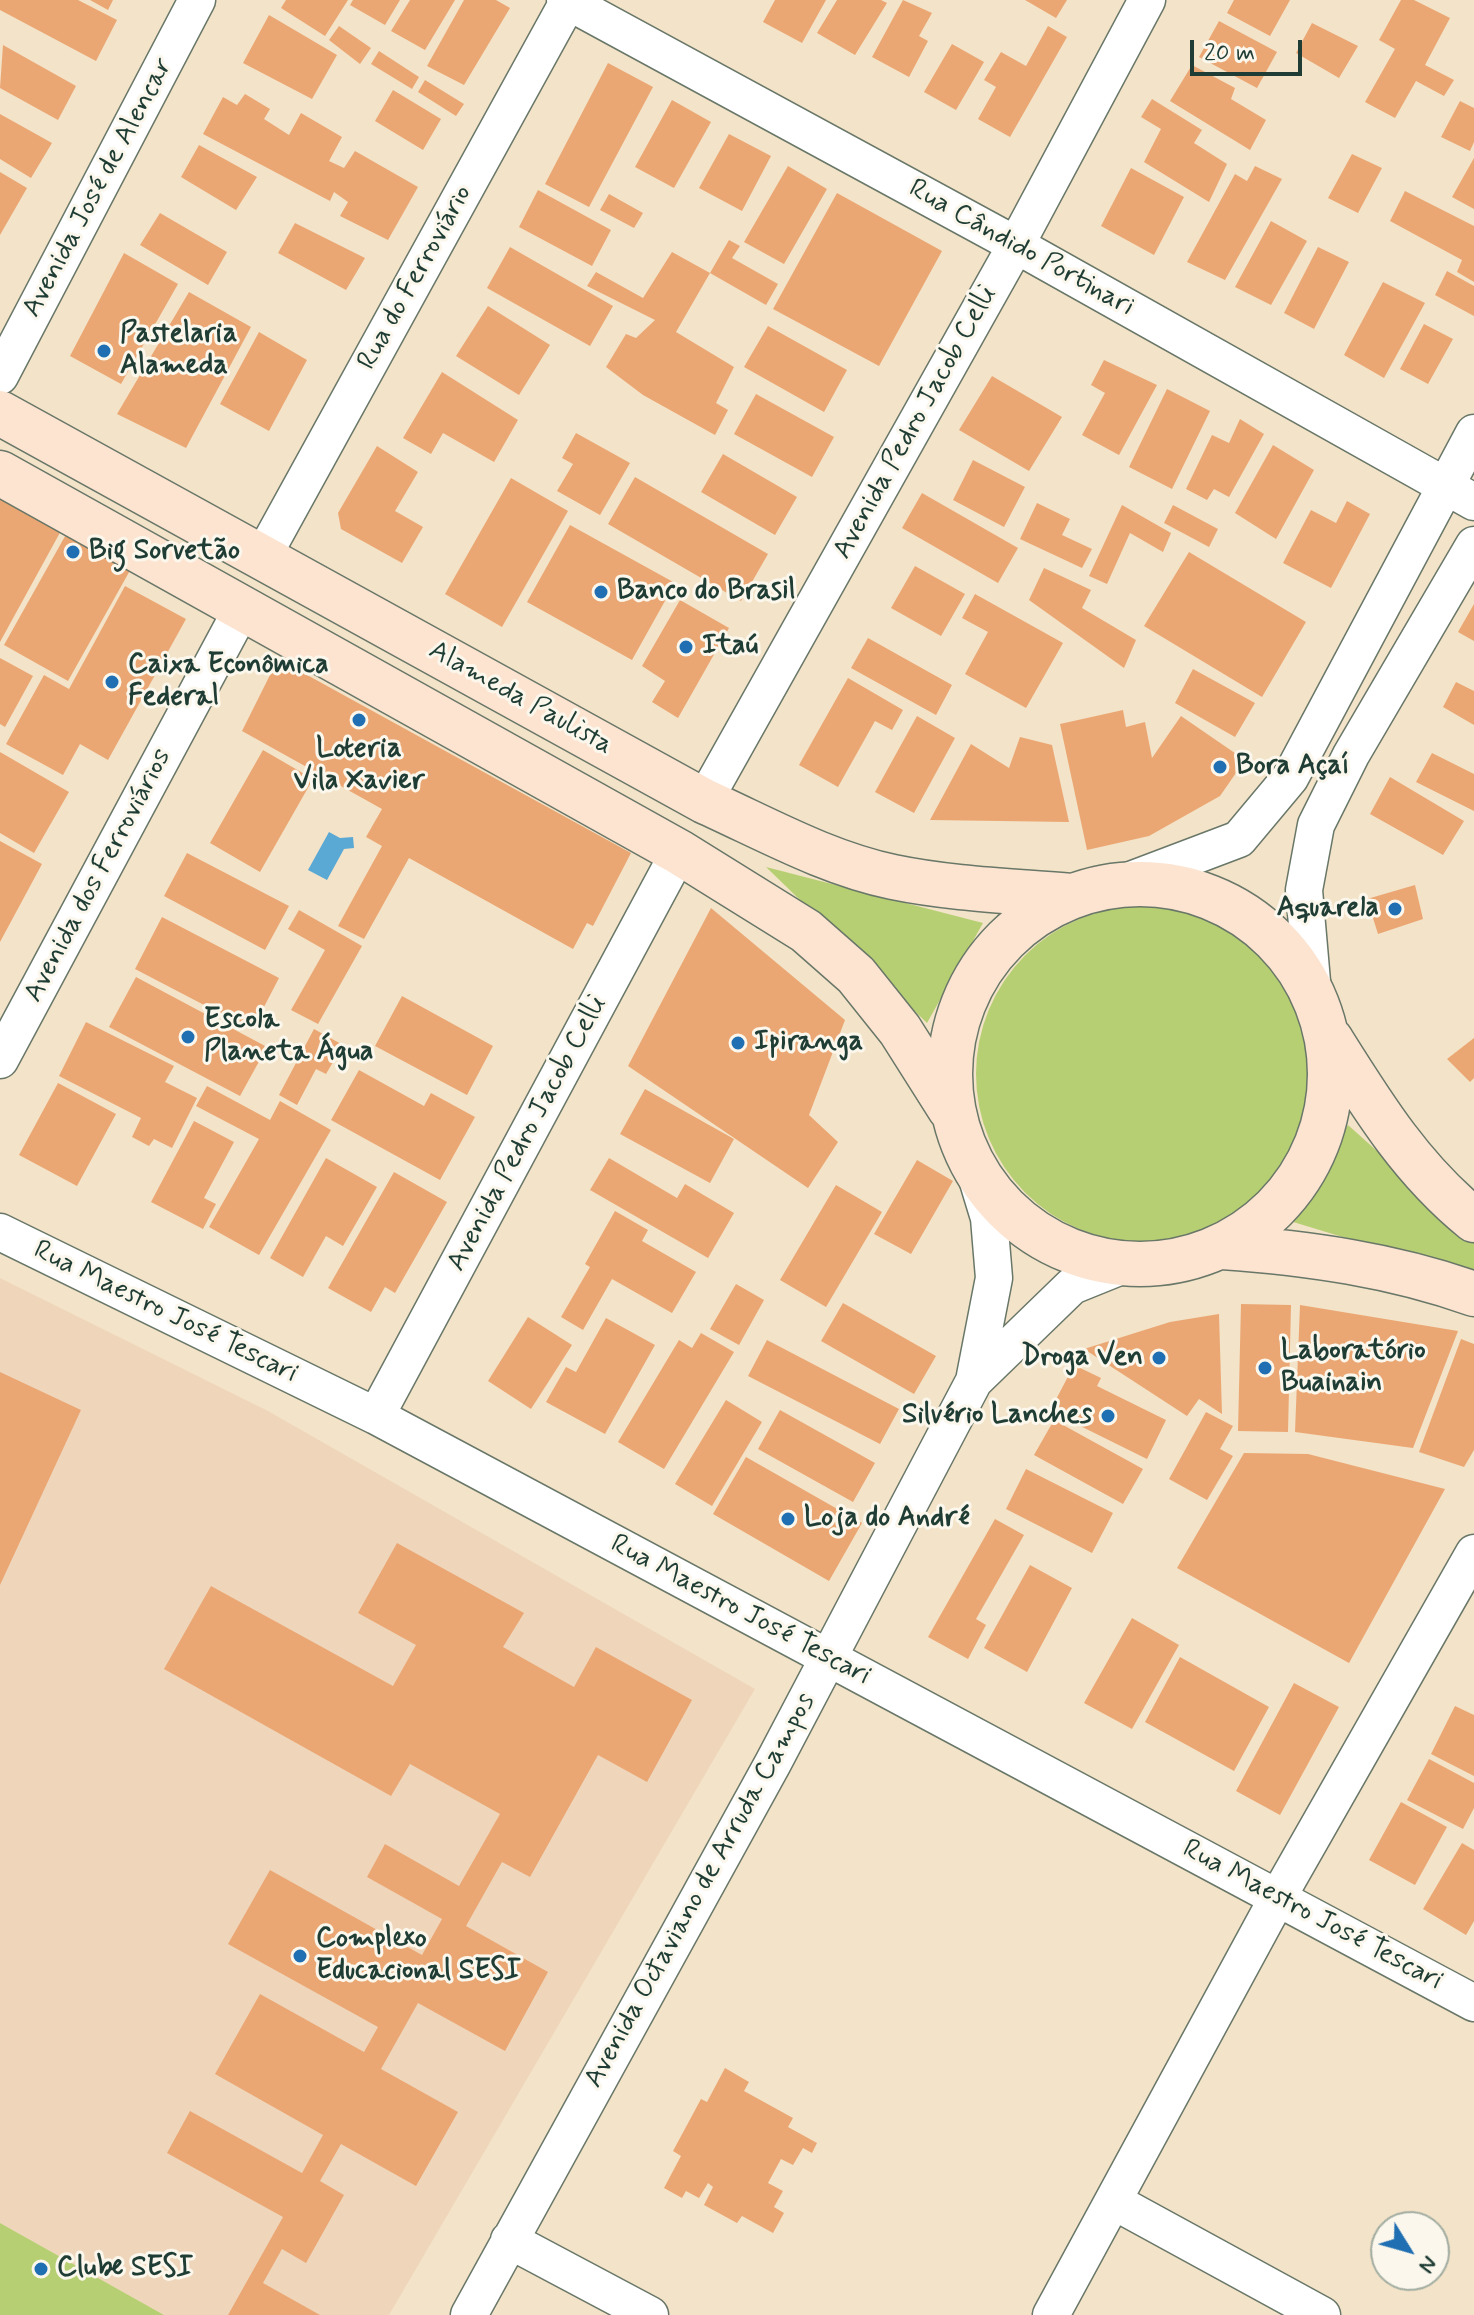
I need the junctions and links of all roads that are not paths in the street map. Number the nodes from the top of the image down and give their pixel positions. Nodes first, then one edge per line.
1 (197, 0) edge
2 (1147, 0) edge
3 (567, 1) edge
4 (1016, 245) junction
5 (0, 376) edge
6 (0, 413) edge
7 (1474, 433) edge
8 (0, 473) edge
9 (1459, 494) edge
10 (1474, 545) edge
11 (263, 556) junction
12 (243, 607) junction
13 (704, 801) junction
14 (679, 852) junction
15 (1120, 884) junction
16 (1071, 896) junction
17 (1313, 993) junction
18 (1327, 1034) junction
19 (0, 1060) edge
20 (952, 1111) junction
21 (975, 1172) junction
22 (1474, 1220) edge
23 (0, 1232) edge
24 (1222, 1247) junction
25 (1124, 1265) junction
26 (1474, 1294) edge
27 (974, 1381) junction
28 (376, 1416) junction
29 (1474, 1553) edge
30 (828, 1659) junction
31 (1278, 1897) junction
32 (1474, 2003) edge
33 (1115, 2202) junction
34 (509, 2240) junction
35 (469, 2315) edge
36 (650, 2315) edge
37 (1051, 2315) edge
38 (1322, 2315) edge

1 - 5 street, Avenida José de Alencar
2 - 4 street, Avenida Pedro Jacob Celli
3 - 4 street, Rua Cândido Portinari
3 - 11 street, Rua do Ferroviário
4 - 9 street, Rua Cândido Portinari
4 - 13 street, Avenida Pedro Jacob Celli
6 - 11 main road, Alameda Paulista
7 - 9 street
8 - 12 main road, Alameda Paulista
9 - 15 street
10 - 17 street
11 - 13 main road, Alameda Paulista
12 - 14 main road, Alameda Paulista
12 - 19 street, Avenida dos Ferroviários
13 - 16 main road, Alameda Paulista
14 - 20 main road, Alameda Paulista
14 - 28 street, Avenida Pedro Jacob Celli
15 - 16 main road
15 - 17 main road
16 - 20 main road
17 - 18 main road
18 - 22 main road
18 - 24 main road
20 - 21 main road
21 - 25 main road
21 - 27 street, Avenida Octaviano de Arruda Campos
23 - 28 street, Rua Maestro José Tescari
24 - 25 main road
24 - 26 main road
25 - 27 street, Avenida Octaviano de Arruda Campos
27 - 30 street, Avenida Octaviano de Arruda Campos
28 - 30 street, Rua Maestro José Tescari
29 - 31 street
30 - 31 street, Rua Maestro José Tescari
30 - 34 street, Avenida Octaviano de Arruda Campos
31 - 32 street, Rua Maestro José Tescari
31 - 33 street
33 - 37 street
33 - 38 street
34 - 35 street, Avenida Octaviano de Arruda Campos
34 - 36 street

